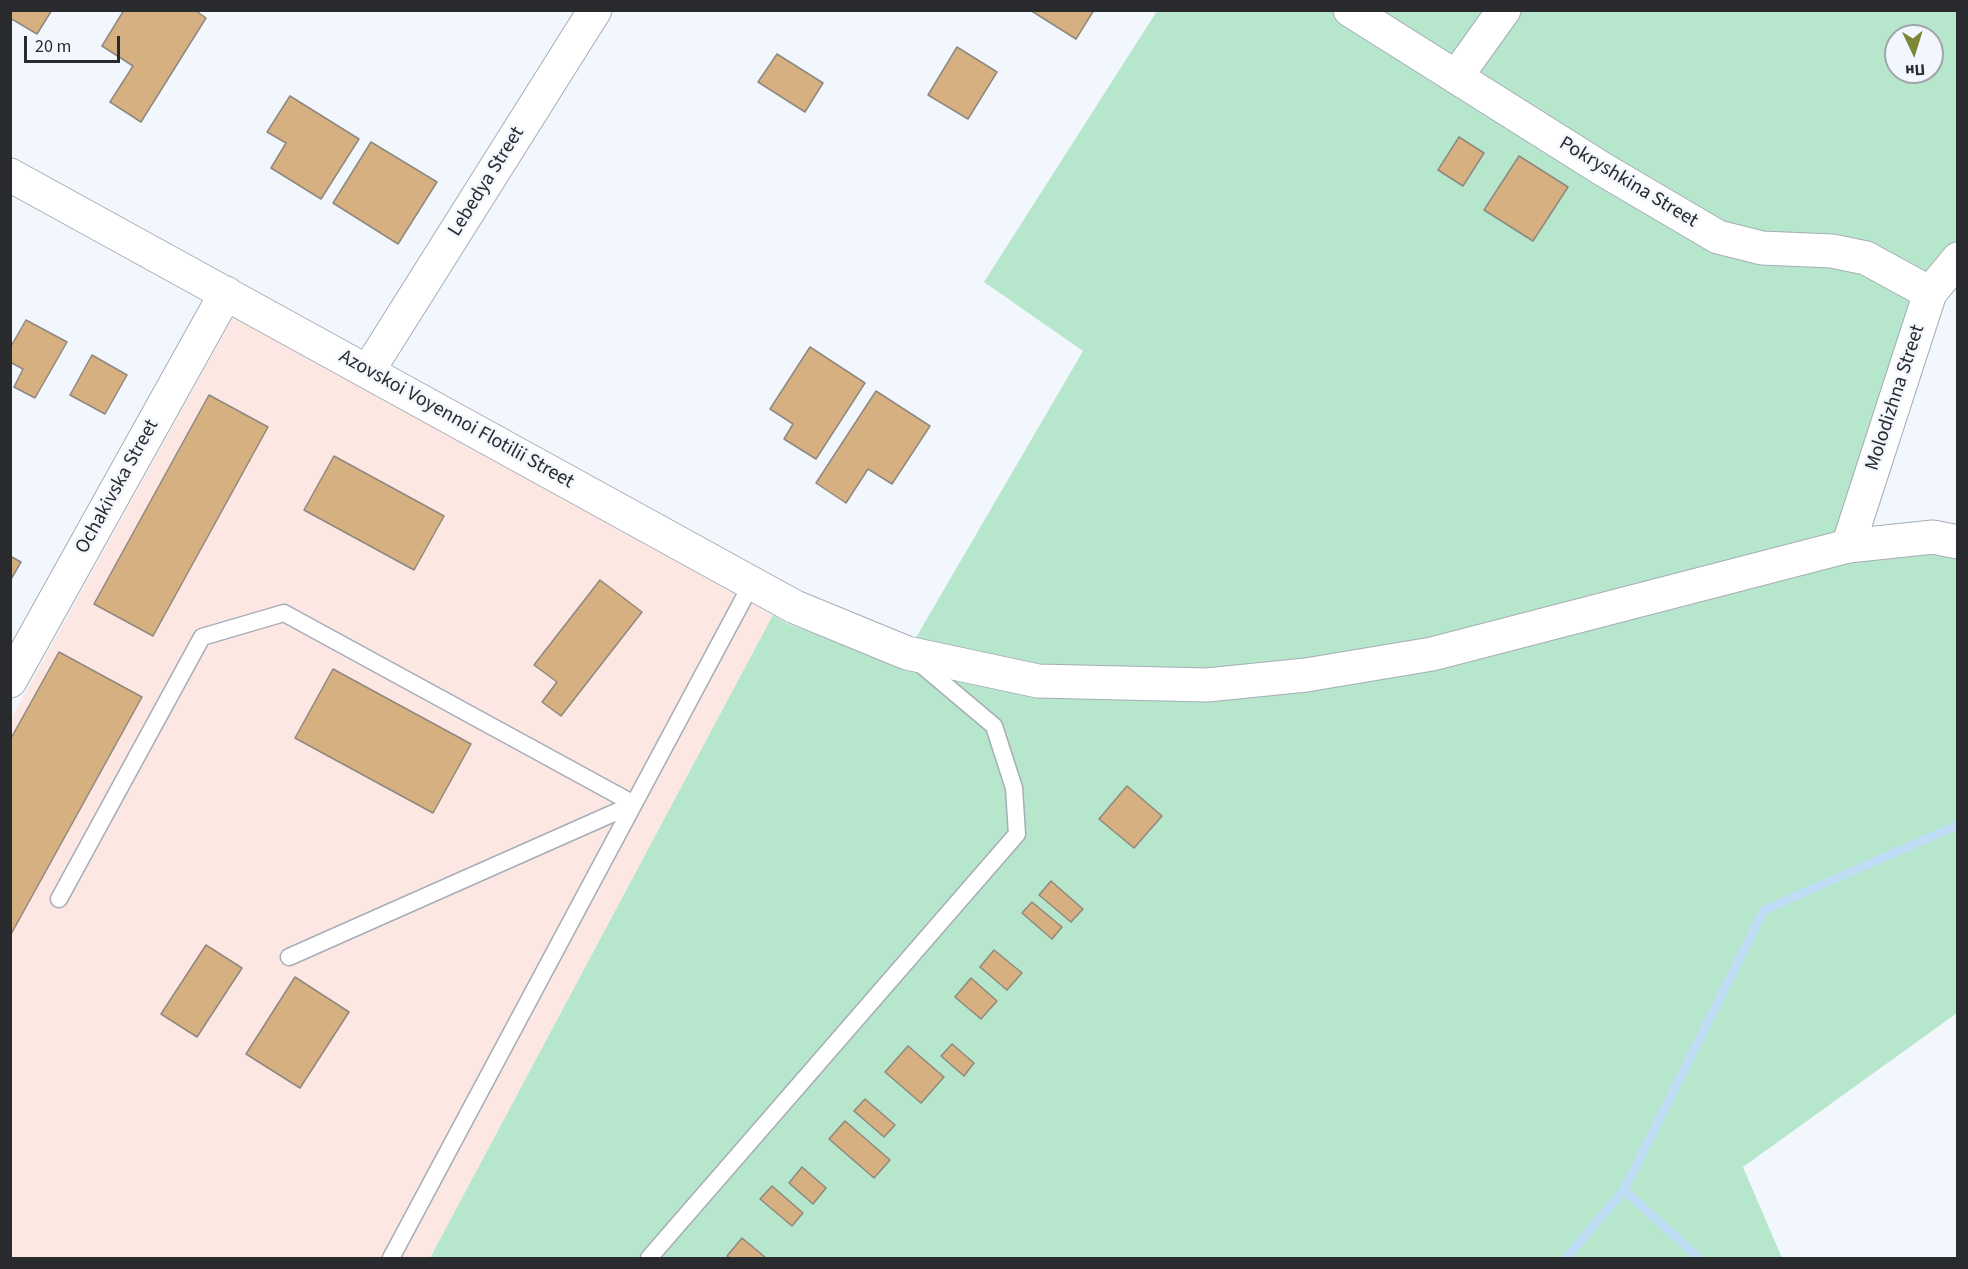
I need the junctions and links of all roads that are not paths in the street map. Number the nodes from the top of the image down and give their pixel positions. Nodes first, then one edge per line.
1 (595, 10) edge
2 (1350, 10) edge
3 (1504, 10) edge
4 (1456, 77) junction
5 (10, 175) edge
6 (1958, 259) edge
7 (226, 293) junction
8 (1930, 293) junction
9 (373, 363) junction
10 (1958, 542) edge
11 (1848, 546) junction
12 (752, 583) junction
13 (907, 653) junction
14 (14, 665) edge
15 (634, 804) junction
16 (59, 899) dead end
17 (289, 957) dead end
18 (391, 1258) edge
19 (648, 1258) edge

1 - 9 street, Lebedya Street
2 - 4 street, Pokryshkina Street
3 - 4 street
4 - 8 street, Pokryshkina Street
5 - 7 street, Azovskoi Voyennoi Flotilii Street
6 - 8 street, Molodizhna Street
7 - 9 street, Azovskoi Voyennoi Flotilii Street
7 - 14 street, Ochakivska Street
8 - 11 street, Molodizhna Street
9 - 12 street, Azovskoi Voyennoi Flotilii Street
10 - 11 street, Azovskoi Voyennoi Flotilii Street
11 - 13 street, Azovskoi Voyennoi Flotilii Street
12 - 13 street, Azovskoi Voyennoi Flotilii Street
12 - 15 lane
13 - 19 lane
15 - 16 lane
15 - 17 lane
15 - 18 lane

